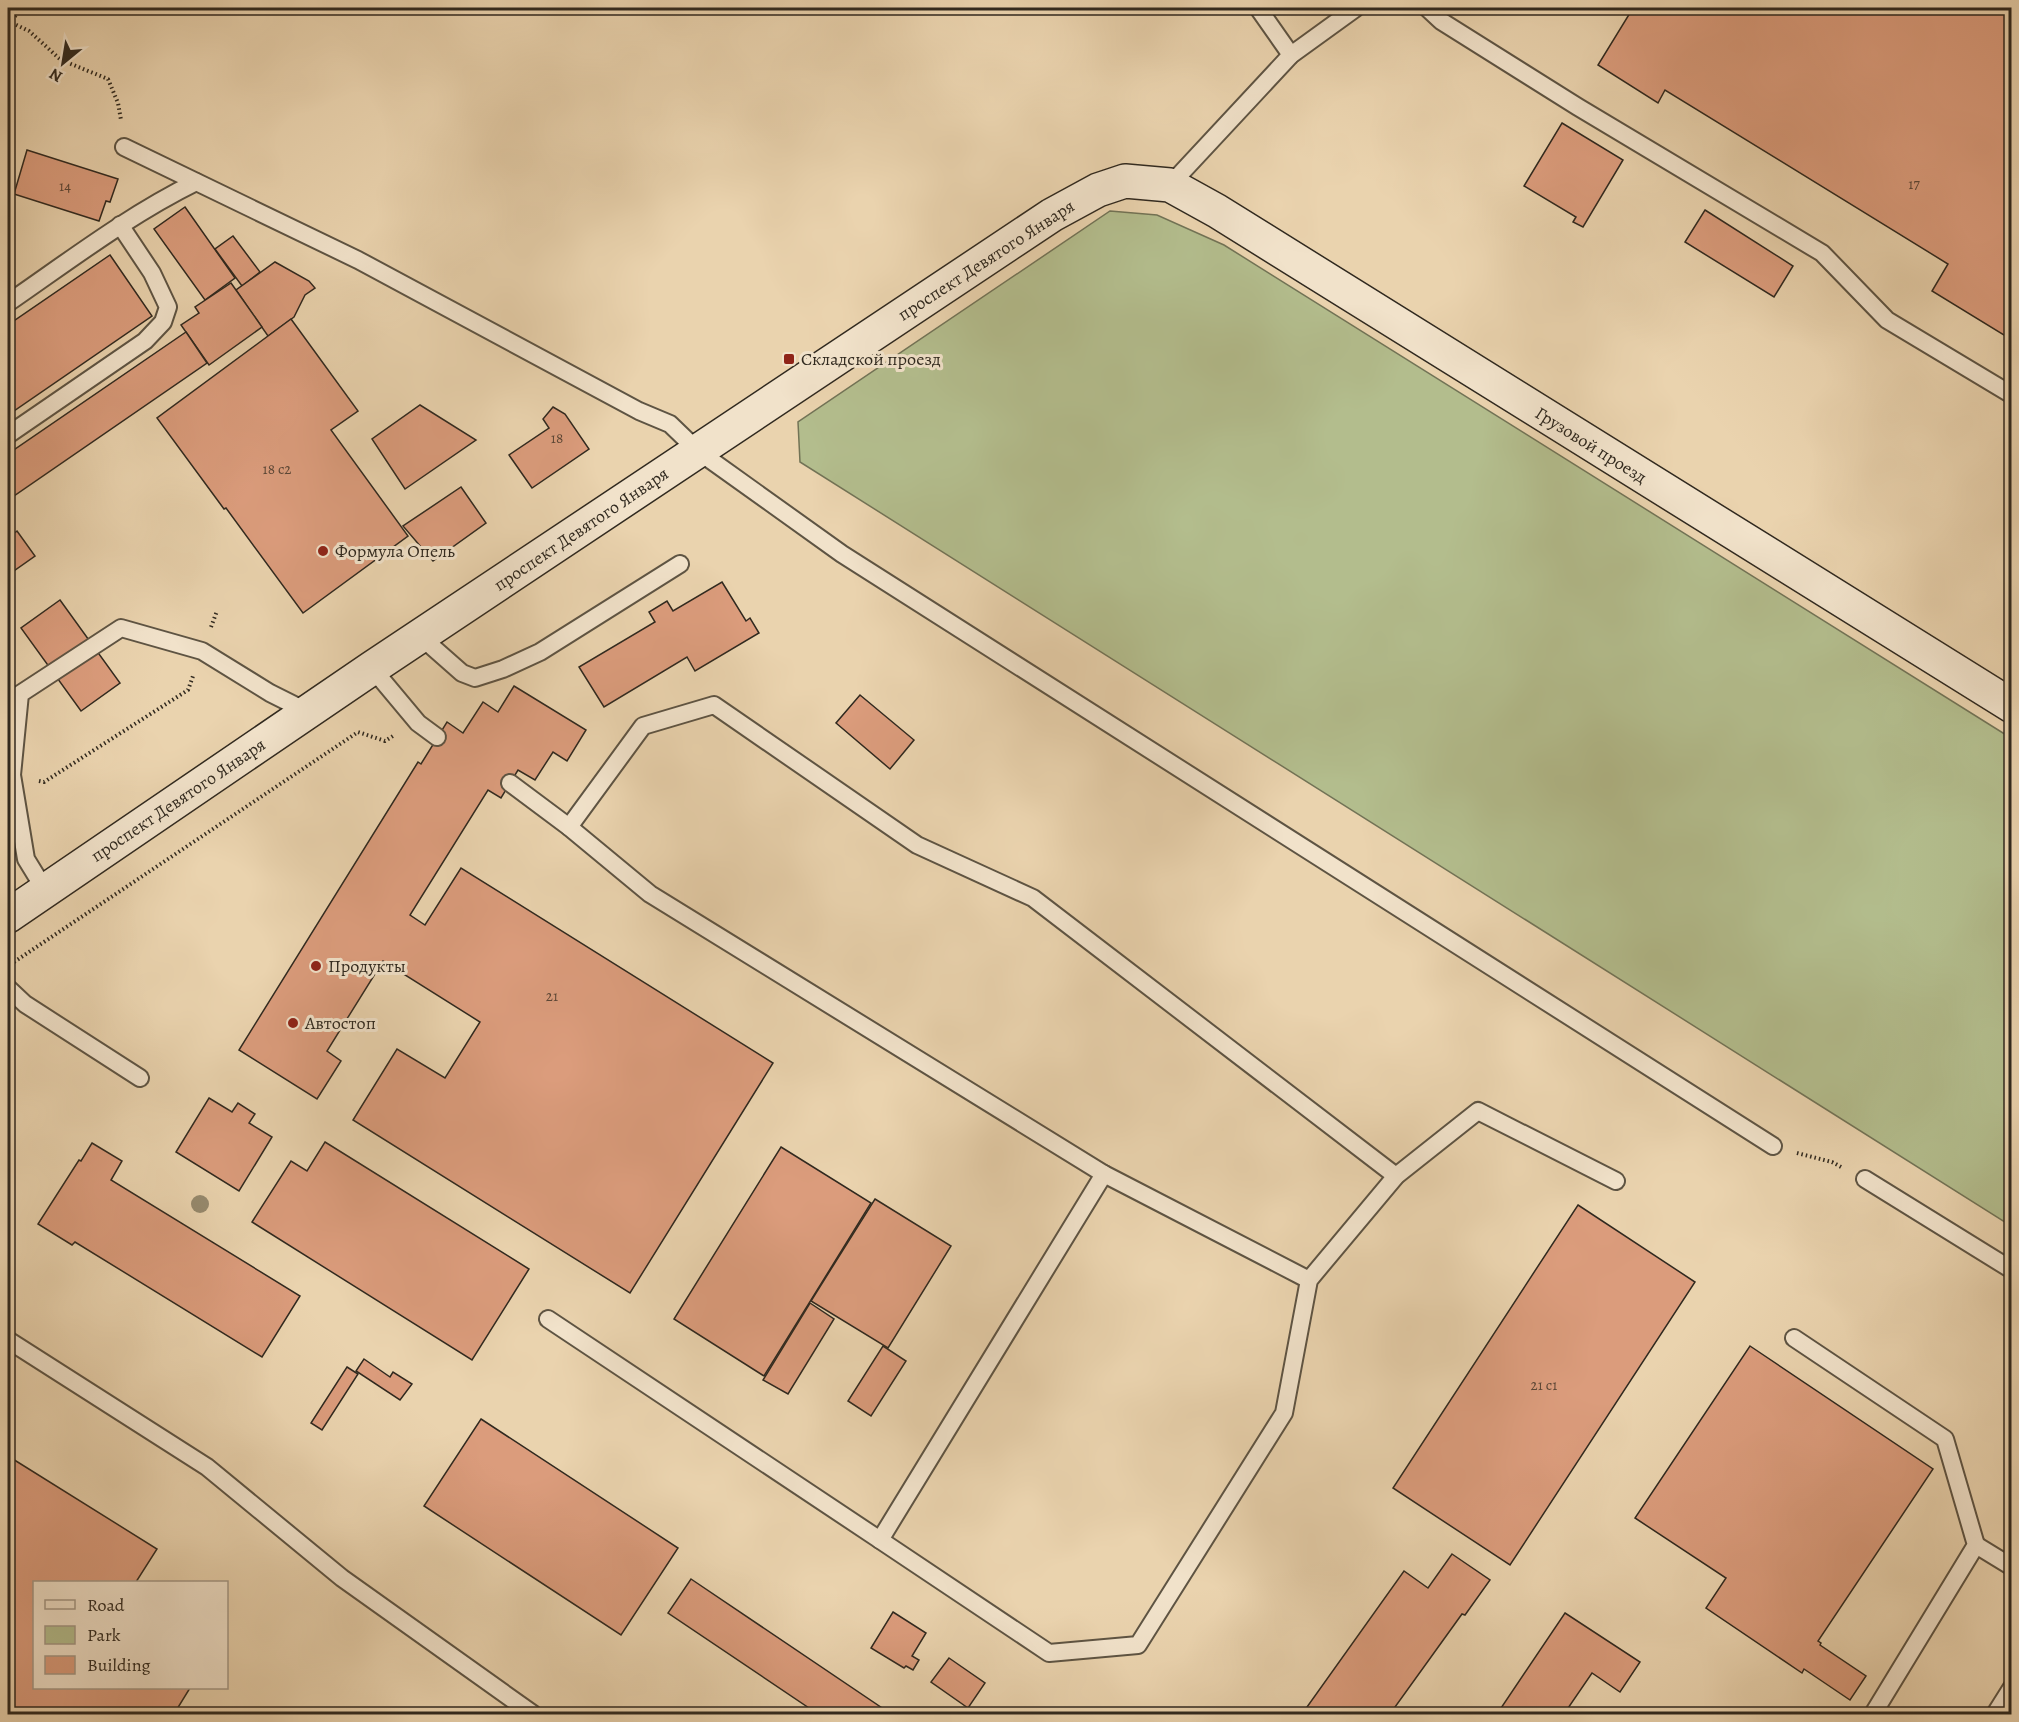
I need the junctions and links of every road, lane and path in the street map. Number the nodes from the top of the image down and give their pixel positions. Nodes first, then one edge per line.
1 (25, 8) edge
2 (1258, 8) edge
3 (1356, 8) edge
4 (1427, 8) edge
5 (8, 21) edge
6 (1291, 55) junction
7 (124, 147) joint
8 (196, 182) junction
9 (1170, 185) junction
10 (120, 225) junction
11 (8, 303) edge
12 (2012, 395) edge
13 (8, 435) edge
14 (698, 451) junction
15 (680, 564) dead end
16 (217, 611) dead end
17 (420, 636) junction
18 (202, 651) junction
19 (372, 668) junction
20 (2012, 706) edge
21 (308, 711) junction
22 (418, 723) junction
23 (437, 737) dead end
24 (12, 775) junction
25 (510, 783) dead end
26 (569, 827) junction
27 (45, 890) junction
28 (8, 916) edge
29 (8, 966) edge
30 (8, 988) edge
31 (140, 1078) dead end
32 (1773, 1146) joint
33 (1104, 1174) junction
34 (1396, 1176) junction
35 (1865, 1179) joint
36 (1616, 1181) dead end
37 (2012, 1270) edge
38 (1309, 1280) junction
39 (548, 1319) dead end
40 (1794, 1338) dead end
41 (8, 1340) edge
42 (880, 1540) junction
43 (1976, 1545) junction
44 (2012, 1567) edge
45 (2012, 1687) edge
46 (533, 1714) edge
47 (1873, 1714) edge
48 (1995, 1714) edge

1 - 5 path
2 - 6 lane
3 - 6 lane
4 - 12 lane
5 - 7 path
6 - 9 lane
7 - 8 lane
8 - 10 lane
8 - 14 lane
9 - 14 street, проспект Девятого Января
9 - 20 street, Грузовой проезд
10 - 11 lane
10 - 13 lane
14 - 17 street, проспект Девятого Января
14 - 32 lane
15 - 17 lane
16 - 18 path
17 - 19 street, проспект Девятого Января
18 - 21 lane
18 - 24 path
18 - 24 lane
19 - 21 street, проспект Девятого Января
19 - 22 lane
21 - 27 street, проспект Девятого Января
22 - 23 lane
22 - 29 path
24 - 27 lane
25 - 26 lane
26 - 33 lane
26 - 34 lane
27 - 28 street, проспект Девятого Января
30 - 31 lane
32 - 35 path
33 - 38 lane
33 - 42 lane
34 - 36 lane
34 - 38 lane
35 - 37 lane
38 - 42 lane
39 - 42 lane
40 - 43 lane
41 - 46 lane
43 - 44 lane
43 - 47 lane
45 - 48 lane

